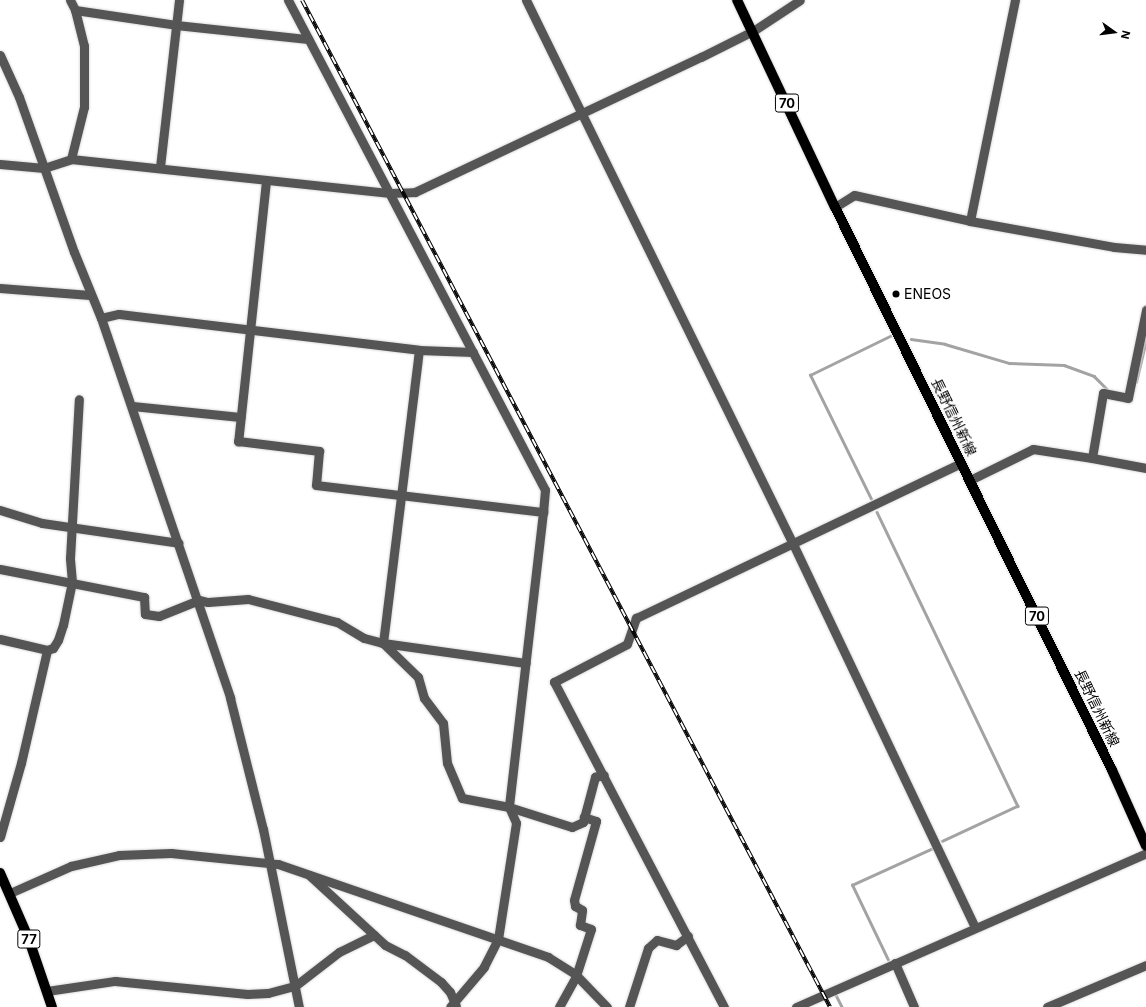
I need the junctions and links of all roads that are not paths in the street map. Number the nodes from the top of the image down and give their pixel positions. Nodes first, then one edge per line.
1 (70, 0) edge
2 (179, 0) edge
3 (288, 0) edge
4 (526, 0) edge
5 (737, 0) edge
6 (800, 0) edge
7 (1015, 0) edge
8 (75, 10) junction
9 (176, 25) junction
10 (753, 31) junction
11 (308, 39) junction
12 (0, 55) edge
13 (582, 112) junction
14 (71, 159) junction
15 (0, 164) edge
16 (44, 168) junction
17 (160, 168) junction
18 (266, 181) junction
19 (390, 193) junction
20 (835, 207) junction
21 (970, 221) junction
22 (1146, 250) edge
23 (0, 288) edge
24 (90, 295) junction
25 (1146, 310) edge
26 (101, 318) junction
27 (250, 328) junction
28 (419, 350) junction
29 (472, 352) junction
30 (79, 399) dead end
31 (132, 406) junction
32 (240, 417) junction
33 (1092, 458) junction
34 (961, 463) junction
35 (1146, 468) edge
36 (970, 480) junction
37 (400, 494) junction
38 (0, 510) edge
39 (543, 512) junction
40 (72, 527) junction
41 (179, 543) junction
42 (793, 544) junction
43 (0, 569) edge
44 (72, 582) junction
45 (199, 600) junction
46 (0, 639) edge
47 (383, 643) junction
48 (47, 650) junction
49 (526, 663) junction
50 (604, 775) junction
51 (509, 808) junction
52 (584, 817) junction
53 (0, 837) edge
54 (1146, 846) edge
55 (1146, 853) edge
56 (270, 864) junction
57 (307, 872) junction
58 (0, 873) edge
59 (10, 893) junction
60 (975, 927) junction
61 (374, 935) junction
62 (688, 936) junction
63 (498, 939) junction
64 (895, 963) junction
65 (1146, 965) edge
66 (576, 976) junction
67 (295, 986) junction
68 (47, 991) junction
69 (454, 1006) edge
70 (52, 1007) edge
71 (299, 1007) edge
72 (559, 1007) edge
73 (607, 1007) edge
74 (629, 1007) edge
75 (724, 1007) edge
76 (796, 1007) edge
77 (914, 1007) edge
78 (1048, 1007) edge

1 - 8 street
2 - 9 street
3 - 11 street
4 - 13 street
5 - 10 main road, 長野信州新線 / 70
6 - 10 street
7 - 21 street
8 - 9 street
8 - 14 street
9 - 11 street
9 - 17 street
10 - 13 street
10 - 20 main road, 長野信州新線 / 70
11 - 19 street
12 - 16 street
13 - 19 street
13 - 42 street
14 - 16 street
14 - 17 street
15 - 16 street
16 - 24 street
17 - 18 street
18 - 19 street
18 - 27 street
19 - 29 street
20 - 21 street
20 - 34 main road, 長野信州新線 / 70
21 - 22 street
23 - 24 street
24 - 26 street
25 - 33 street
26 - 27 street
26 - 31 street
27 - 28 street
27 - 32 street
28 - 29 street
28 - 37 street
29 - 39 street
30 - 40 street
31 - 32 street
31 - 41 street
32 - 37 street
33 - 35 street
33 - 36 street
34 - 36 main road, 長野信州新線 / 70
34 - 42 street
36 - 54 main road, 長野信州新線 / 70
37 - 39 street
37 - 47 street
38 - 40 street
39 - 49 street
40 - 41 street
40 - 44 street
41 - 45 street
42 - 50 street
42 - 60 street
43 - 44 street
44 - 45 street
44 - 48 street
45 - 47 street
45 - 56 street
46 - 48 street
47 - 49 street
47 - 51 street
48 - 53 street
49 - 51 street
50 - 52 street
50 - 62 street
51 - 52 street
51 - 63 street
52 - 66 street
55 - 60 street
56 - 57 street
56 - 59 street
56 - 67 street
57 - 61 street
57 - 63 street
58 - 59 main road, 77
59 - 68 main road, 77
60 - 64 street
61 - 67 street
61 - 69 street
62 - 74 street
62 - 75 street
63 - 66 street
63 - 69 street
64 - 76 street
64 - 77 street
65 - 78 street
66 - 72 street
66 - 73 street
67 - 68 street
67 - 71 street
68 - 70 main road, 77

